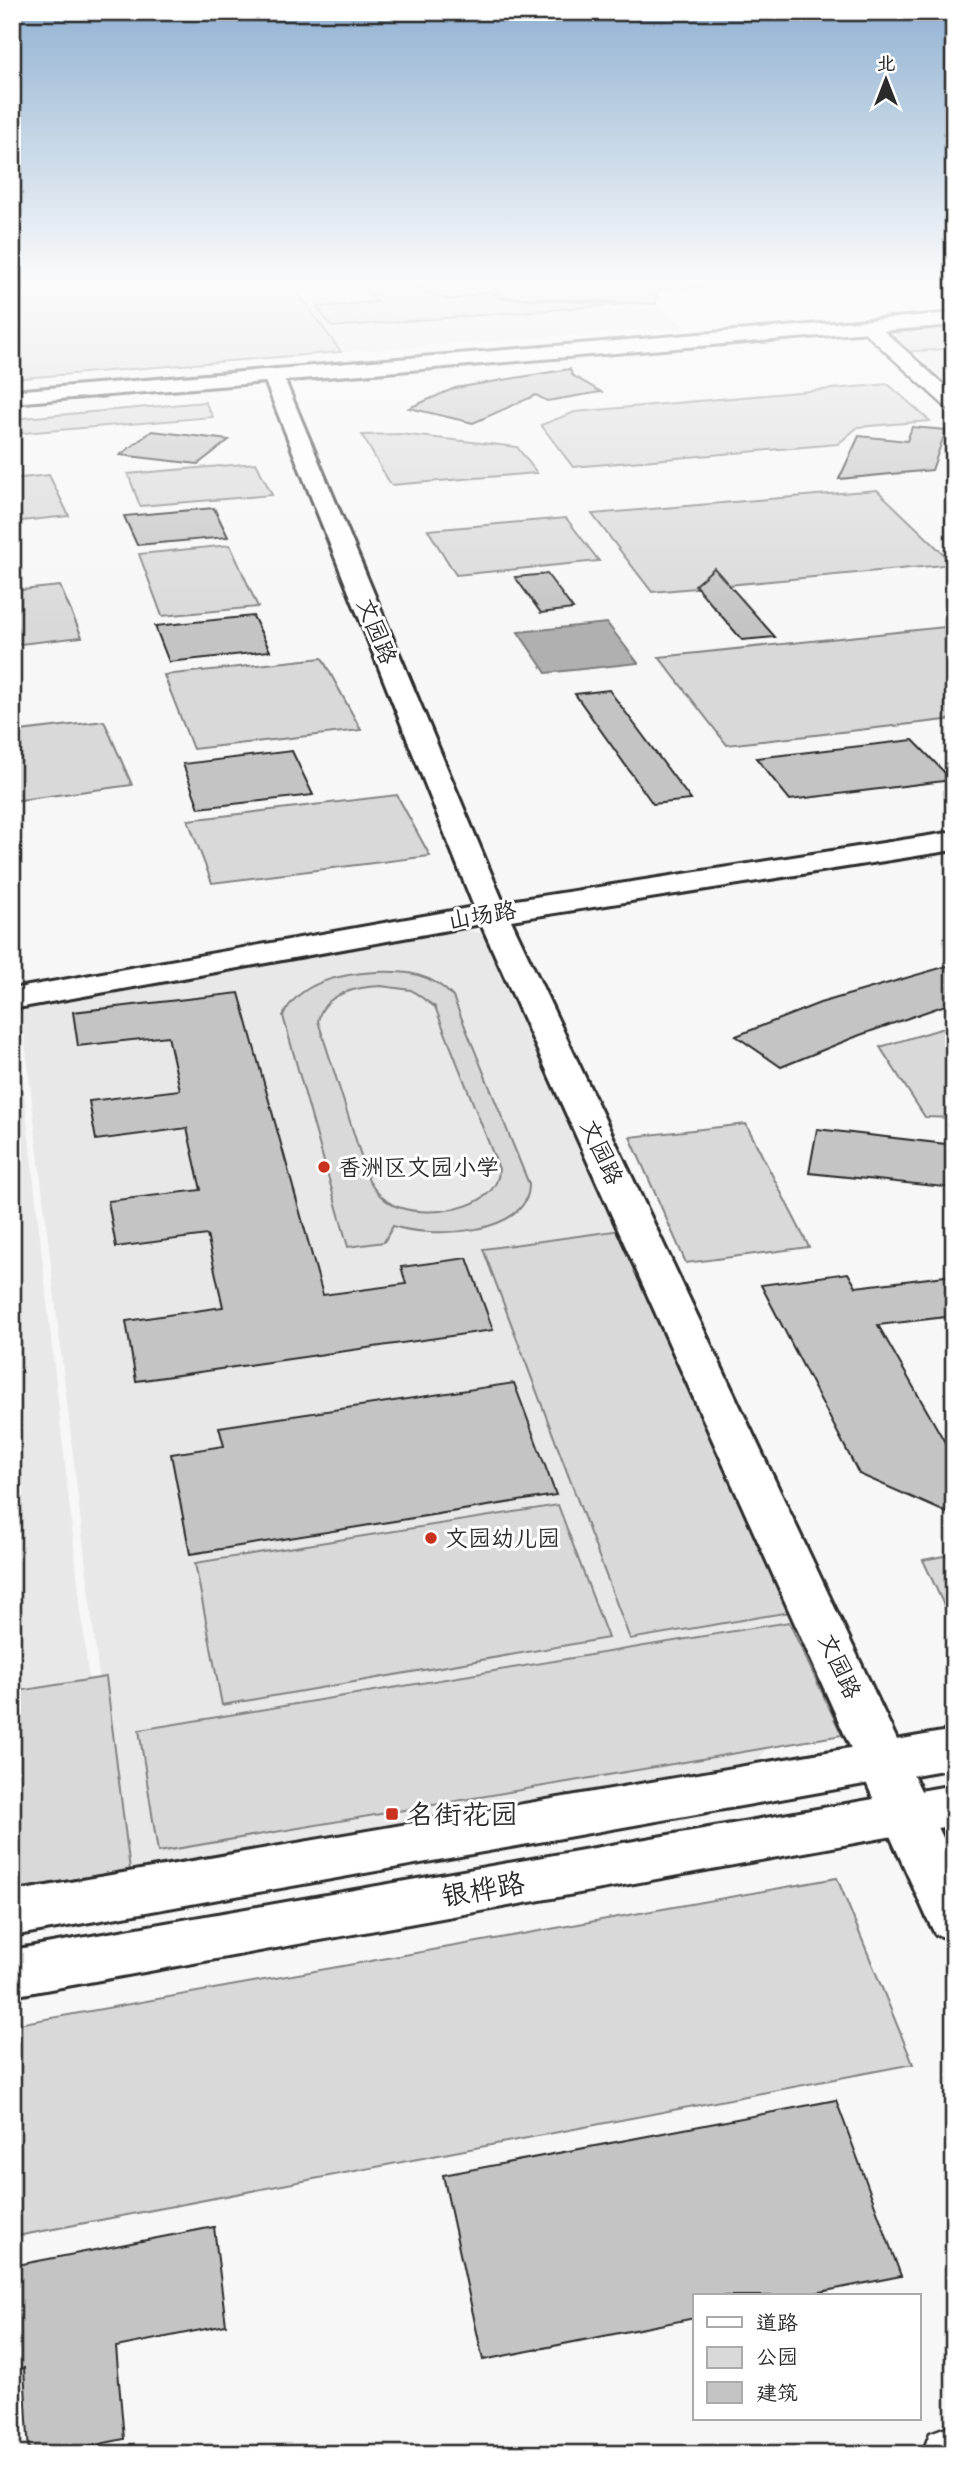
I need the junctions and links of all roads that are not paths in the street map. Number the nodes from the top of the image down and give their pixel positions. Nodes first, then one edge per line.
1 (280, 396) edge
2 (954, 841) edge
3 (492, 914) junction
4 (12, 999) edge
5 (954, 1749) edge
6 (884, 1761) junction
7 (930, 1810) edge
8 (12, 1914) edge
9 (954, 1918) edge
10 (12, 1973) edge

1 - 3 main road, 文园路
2 - 3 main road, 山场路
3 - 4 main road, 山场路
3 - 6 main road, 文园路
5 - 6 main road
6 - 7 main road, 文园路
6 - 8 main road
7 - 9 main road, 文园路
7 - 10 main road, 银桦路

